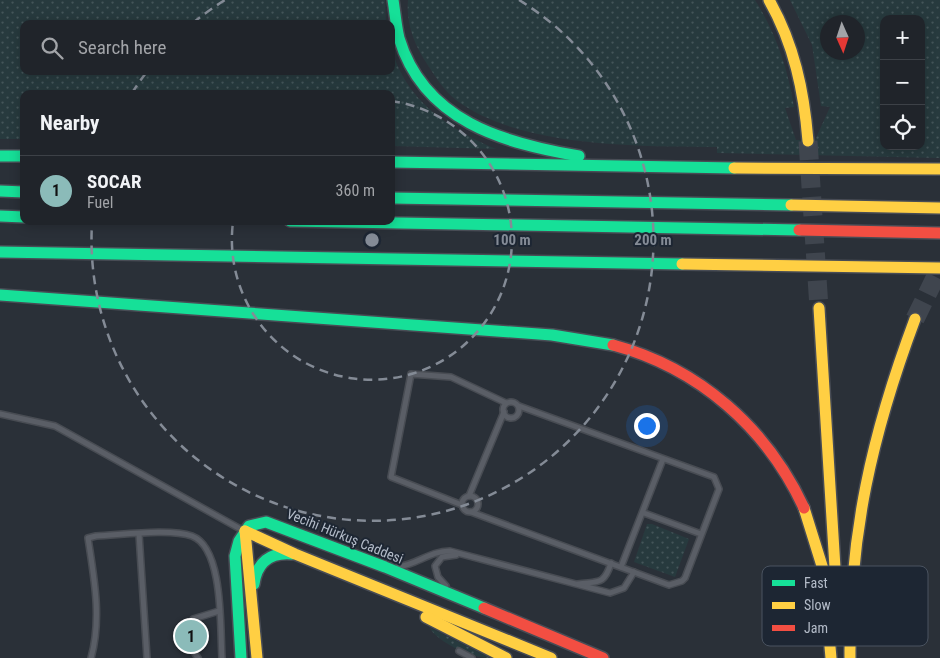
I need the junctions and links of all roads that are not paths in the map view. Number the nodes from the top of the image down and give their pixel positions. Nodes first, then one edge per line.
1 (393, 0) edge
2 (769, 0) edge
3 (395, 20) edge
4 (395, 22) edge
5 (808, 141) tunnel mouth
6 (0, 156) edge
7 (20, 156) edge
8 (395, 162) edge
9 (820, 168) junction
10 (940, 170) edge
11 (0, 191) edge
12 (20, 192) edge
13 (395, 198) edge
14 (940, 208) edge
15 (0, 216) edge
16 (20, 216) edge
17 (395, 223) edge
18 (940, 233) edge
19 (0, 252) edge
20 (940, 268) edge
21 (0, 294) edge
22 (819, 308) tunnel mouth
23 (914, 319) tunnel mouth
24 (506, 403) junction
25 (519, 406) junction
26 (504, 412) junction
27 (0, 414) edge
28 (663, 459) junction
29 (469, 496) junction
30 (462, 505) junction
31 (471, 512) junction
32 (644, 513) junction
33 (245, 531) junction
34 (139, 534) junction
35 (700, 534) junction
36 (295, 554) junction
37 (462, 555) junction
38 (611, 563) junction
39 (822, 566) edge
40 (835, 566) edge
41 (852, 566) edge
42 (385, 567) junction
43 (621, 567) junction
44 (634, 572) junction
45 (578, 584) junction
46 (379, 588) junction
47 (454, 596) junction
48 (252, 599) junction
49 (219, 611) junction
50 (459, 652) dead end
51 (91, 658) edge
52 (147, 658) edge
53 (198, 658) edge
54 (222, 658) edge
55 (241, 658) edge
56 (257, 658) edge
57 (472, 658) edge
58 (506, 658) edge
59 (551, 658) edge
60 (604, 658) edge

1 - 3 main road
2 - 5 main road
4 - 9 main road
6 - 7 main road
8 - 9 main road
9 - 10 main road
11 - 12 main road
13 - 14 main road
15 - 16 main road
17 - 18 main road
19 - 20 main road
21 - 39 main road
22 - 40 main road
23 - 41 main road
24 - 25 lane
24 - 26 lane
24 - 30 lane
25 - 26 lane
25 - 28 lane
26 - 29 lane
27 - 33 lane
28 - 32 lane
28 - 35 lane
29 - 30 lane
29 - 31 lane
30 - 31 lane
31 - 38 lane
32 - 35 lane
32 - 43 lane
33 - 36 main road
33 - 42 main road, Vecihi Hürkuş Caddesi
33 - 48 main road
33 - 55 main road
34 - 49 lane
34 - 51 lane
34 - 52 lane
35 - 44 lane
36 - 46 main road
36 - 48 main road
37 - 42 lane
37 - 45 lane
37 - 47 lane
38 - 43 lane
38 - 45 lane
42 - 47 main road, Vecihi Hürkuş Caddesi
43 - 44 lane
44 - 45 lane
46 - 58 main road
46 - 59 main road
47 - 60 main road, Vecihi Hürkuş Caddesi
48 - 56 main road
49 - 53 lane
49 - 54 lane
50 - 57 lane

